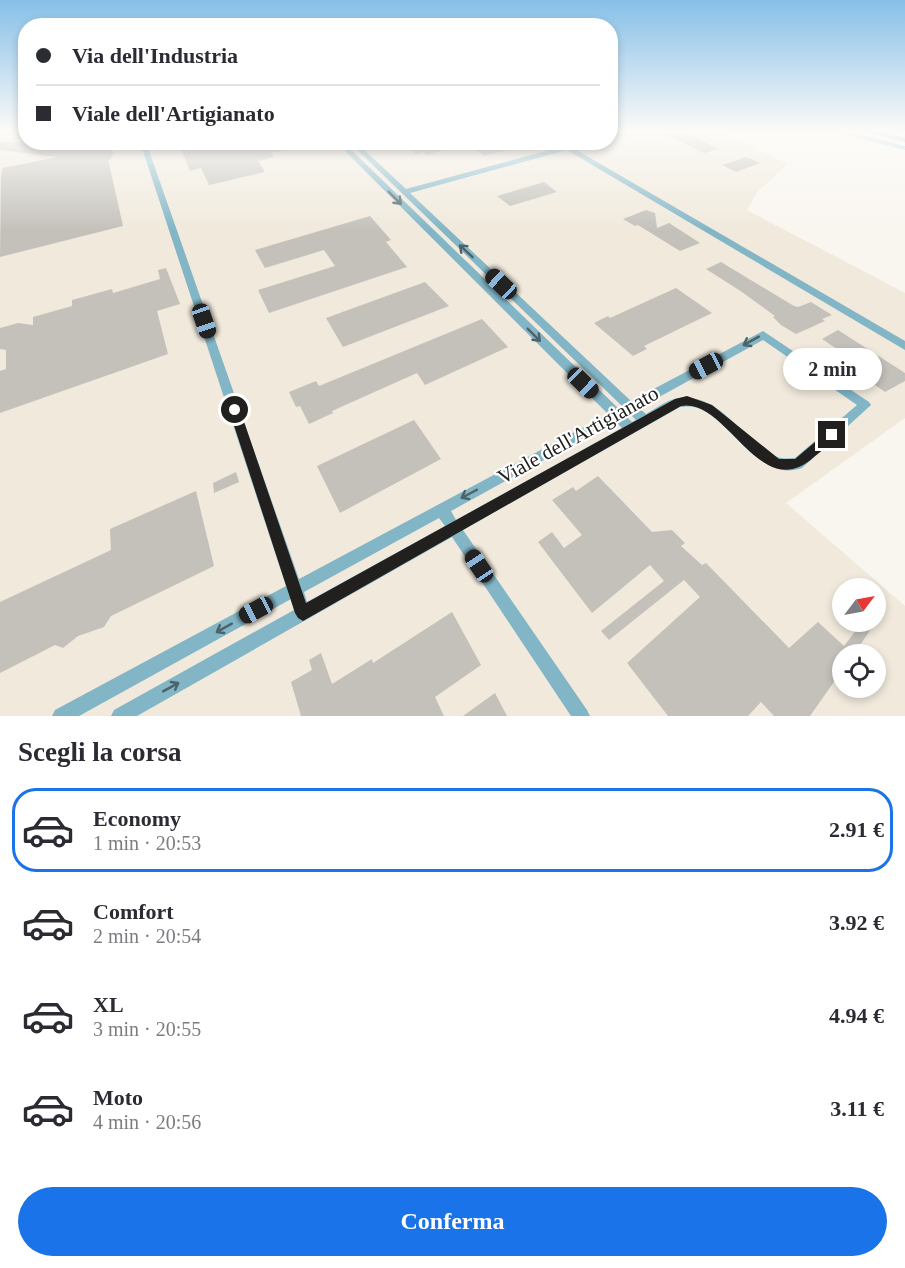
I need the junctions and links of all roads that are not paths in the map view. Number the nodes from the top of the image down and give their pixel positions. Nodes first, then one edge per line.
1 (151, 164) edge
2 (362, 164) edge
3 (375, 164) edge
4 (507, 164) edge
5 (596, 164) edge
6 (404, 192) junction
7 (905, 346) edge
8 (631, 406) junction
9 (615, 415) junction
10 (645, 421) junction
11 (631, 429) junction
12 (441, 509) junction
13 (454, 528) junction
14 (295, 589) junction
15 (303, 613) junction
16 (61, 716) edge
17 (120, 716) edge
18 (581, 716) edge

1 - 14 street
2 -> 9 street
3 - 6 street
4 - 6 street
5 - 7 street
8 -> 6 street
8 - 9 street, Viale dell'Artigianato
8 - 10 street
10 -> 8 street, Viale dell'Artigianato
9 - 11 street
9 -> 12 street, Viale dell'Artigianato
10 - 11 street, Viale dell'Artigianato
11 - 13 street, Viale dell'Artigianato
12 - 13 street
12 - 14 street, Viale dell'Artigianato
13 - 15 street, Viale dell'Artigianato
13 - 18 street
14 - 15 street
14 -> 16 street, Viale dell'Artigianato
17 -> 15 street, Viale dell'Artigianato

